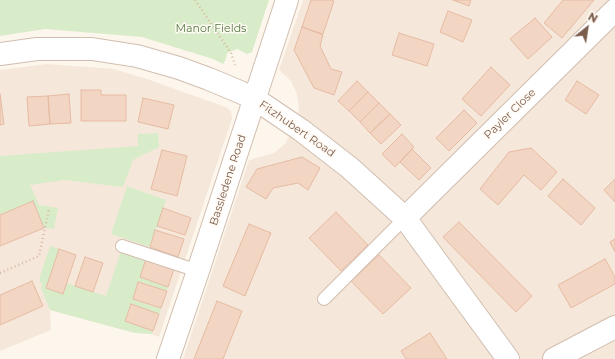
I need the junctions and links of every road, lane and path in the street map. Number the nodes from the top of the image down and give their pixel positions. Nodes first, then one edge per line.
1 (195, 0) edge
2 (287, 0) edge
3 (615, 10) edge
4 (0, 54) edge
5 (235, 67) dead end
6 (255, 99) junction
7 (49, 209) dead end
8 (405, 218) junction
9 (122, 246) dead end
10 (198, 270) junction
11 (0, 273) edge
12 (324, 299) dead end
13 (615, 327) edge
14 (168, 359) edge
15 (508, 359) edge
16 (554, 359) edge

1 - 5 path
2 - 6 street, Bassledene Road
3 - 8 street, Payler Close
4 - 6 street, Fitzhubert Road
6 - 8 street, Fitzhubert Road
6 - 10 street, Bassledene Road
7 - 11 path
8 - 12 lane
8 - 15 street, Fitzhubert Road
9 - 10 lane
10 - 14 street, Bassledene Road
13 - 16 street

